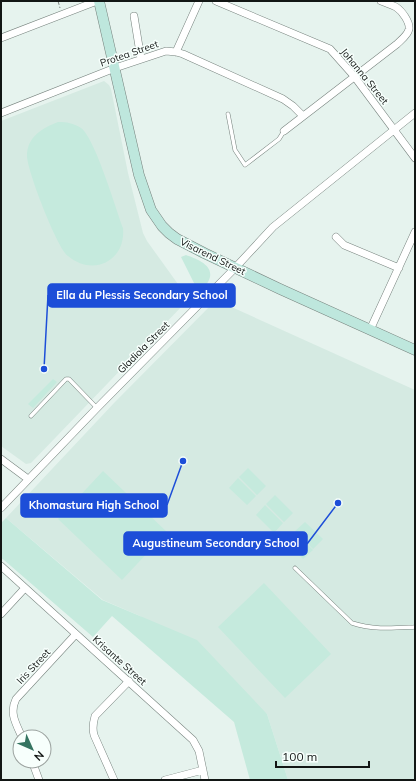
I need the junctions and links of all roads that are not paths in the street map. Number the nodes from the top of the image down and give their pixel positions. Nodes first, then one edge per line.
1 (98, 1) edge
2 (199, 1) edge
3 (216, 1) edge
4 (381, 1) edge
5 (134, 16) dead end
6 (1, 38) edge
7 (176, 52) junction
8 (141, 60) junction
9 (114, 68) junction
10 (354, 76) junction
11 (1, 113) edge
12 (415, 113) edge
13 (228, 114) dead end
14 (303, 116) junction
15 (394, 129) junction
16 (284, 131) joint
17 (415, 158) edge
18 (415, 232) edge
19 (336, 237) dead end
20 (236, 268) junction
21 (399, 268) junction
22 (370, 330) junction
23 (415, 350) edge
24 (96, 408) junction
25 (31, 416) dead end
26 (1, 459) edge
27 (28, 479) junction
28 (1, 508) edge
29 (1, 566) edge
30 (295, 568) dead end
31 (26, 588) junction
32 (1, 614) edge
33 (415, 627) edge
34 (76, 634) junction
35 (129, 681) junction
36 (19, 729) edge
37 (35, 769) edge
38 (203, 770) junction
39 (39, 780) edge
40 (114, 780) edge
41 (164, 780) edge
42 (205, 780) edge

1 - 6 street
1 - 9 street, Visarend Street
2 - 7 street
3 - 10 street, Johanna Street
4 - 10 street
5 - 8 street
7 - 8 street, Protea Street
7 - 14 street
8 - 9 street, Protea Street
9 - 11 street, Protea Street
9 - 20 street, Visarend Street
10 - 14 street
10 - 15 street, Johanna Street
12 - 15 street, Gladiola Street
13 - 16 lane
14 - 16 street
15 - 17 street, Johanna Street
15 - 20 street, Gladiola Street
18 - 21 street
19 - 21 street
20 - 22 street, Visarend Street
20 - 24 street, Gladiola Street
21 - 22 street
22 - 23 street, Visarend Street
24 - 25 lane
24 - 27 street, Gladiola Street
26 - 27 street
27 - 28 street, Gladiola Street
29 - 31 street, Krisante Street
30 - 33 lane
31 - 32 street
31 - 34 street, Krisante Street
34 - 35 street, Krisante Street
34 - 36 street, Iris Street
35 - 38 street, Krisante Street
35 - 40 street
37 - 39 street
38 - 41 street
38 - 42 street, Krisante Street

